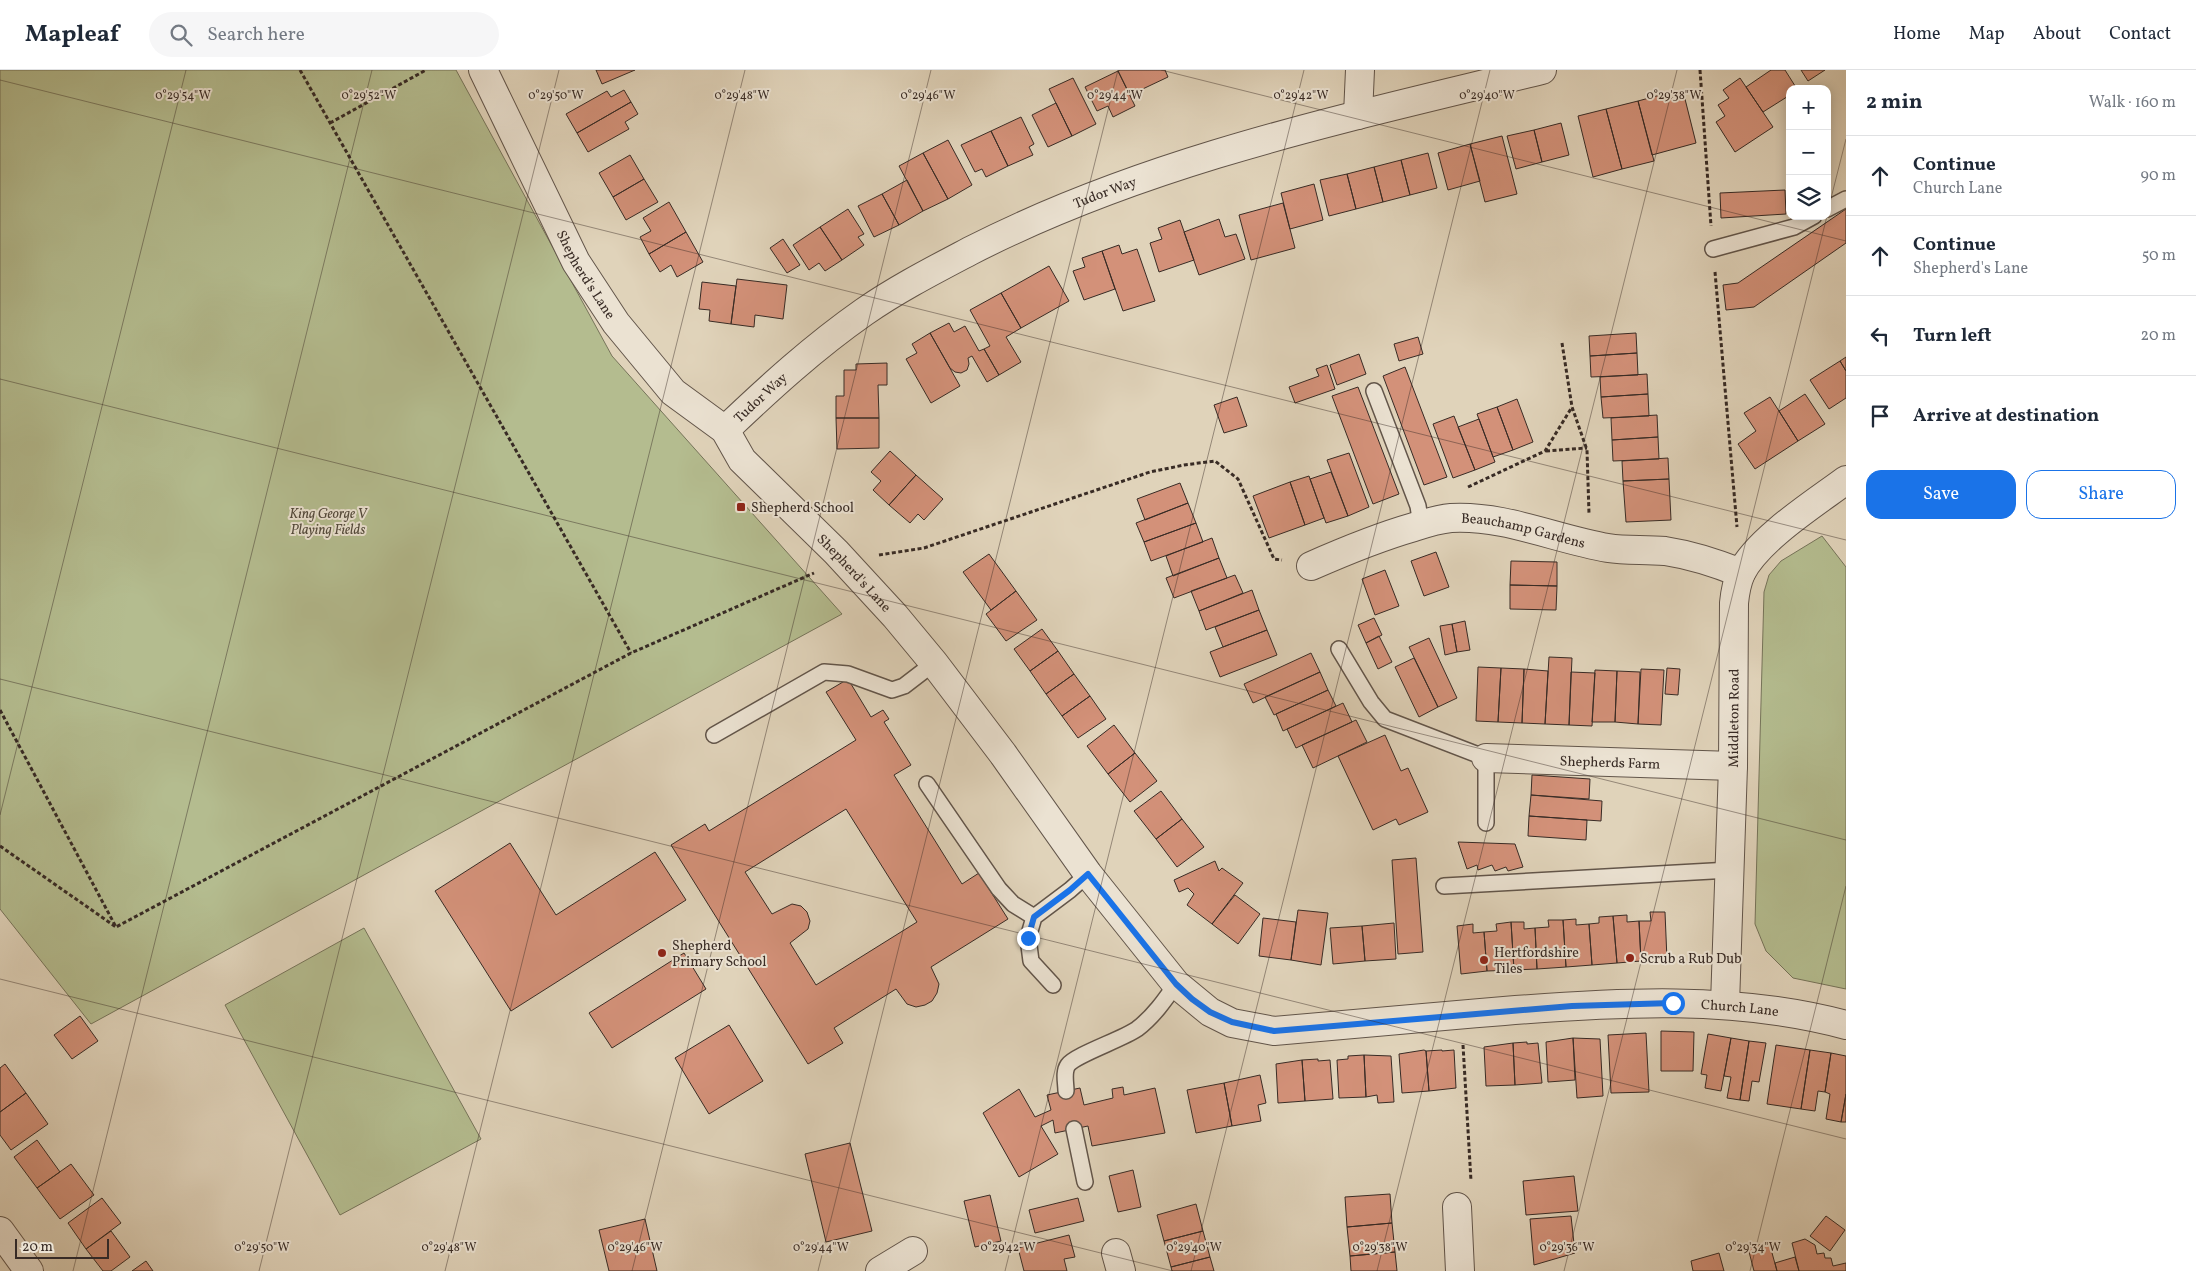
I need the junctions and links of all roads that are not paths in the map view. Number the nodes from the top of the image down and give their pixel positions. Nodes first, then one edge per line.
1 (483, 70) edge
2 (1360, 70) edge
3 (1542, 70) edge
4 (1358, 116) junction
5 (1846, 198) edge
6 (1831, 207) edge
7 (1807, 220) edge
8 (1713, 249) road end
9 (1374, 391) dead end
10 (725, 430) junction
11 (1846, 480) edge
12 (1421, 525) junction
13 (1311, 566) road end
14 (1741, 573) junction
15 (1339, 649) dead end
16 (934, 663) junction
17 (714, 735) dead end
18 (1486, 758) junction
19 (1733, 766) junction
20 (927, 784) dead end
21 (1486, 824) dead end
22 (1730, 870) junction
23 (1088, 874) junction
24 (1444, 886) dead end
25 (1034, 917) junction
26 (1176, 984) junction
27 (1053, 985) dead end
28 (1725, 1004) junction
29 (1846, 1025) edge
30 (1274, 1031) joint
31 (1066, 1091) dead end
32 (1074, 1129) dead end
33 (1085, 1182) dead end
34 (1457, 1207) road end
35 (0, 1231) edge
36 (913, 1251) dead end
37 (29, 1271) edge
38 (880, 1271) edge
39 (1460, 1271) edge

1 - 10 street, Shepherd's Lane
2 - 4 street
3 - 4 street, Tudor Way
4 - 10 street, Tudor Way
5 - 6 lane
7 - 8 lane
9 - 12 lane
10 - 16 street, Shepherd's Lane
11 - 14 street, Middleton Road
12 - 13 street, Beauchamp Gardens
12 - 14 street, Beauchamp Gardens
14 - 19 street, Middleton Road
15 - 18 lane
16 - 17 lane
16 - 23 street, Shepherd's Lane
18 - 19 street, Shepherds Farm
18 - 21 lane
19 - 22 street, Middleton Road
20 - 25 lane
22 - 24 lane
22 - 28 street, Middleton Road
23 - 25 lane
23 - 26 street, Shepherd's Lane
25 - 27 lane
26 - 30 street, Shepherd's Lane
26 - 31 lane
28 - 29 street, Church Lane
28 - 30 street, Church Lane
32 - 33 lane
34 - 39 street
35 - 37 street
36 - 38 street

